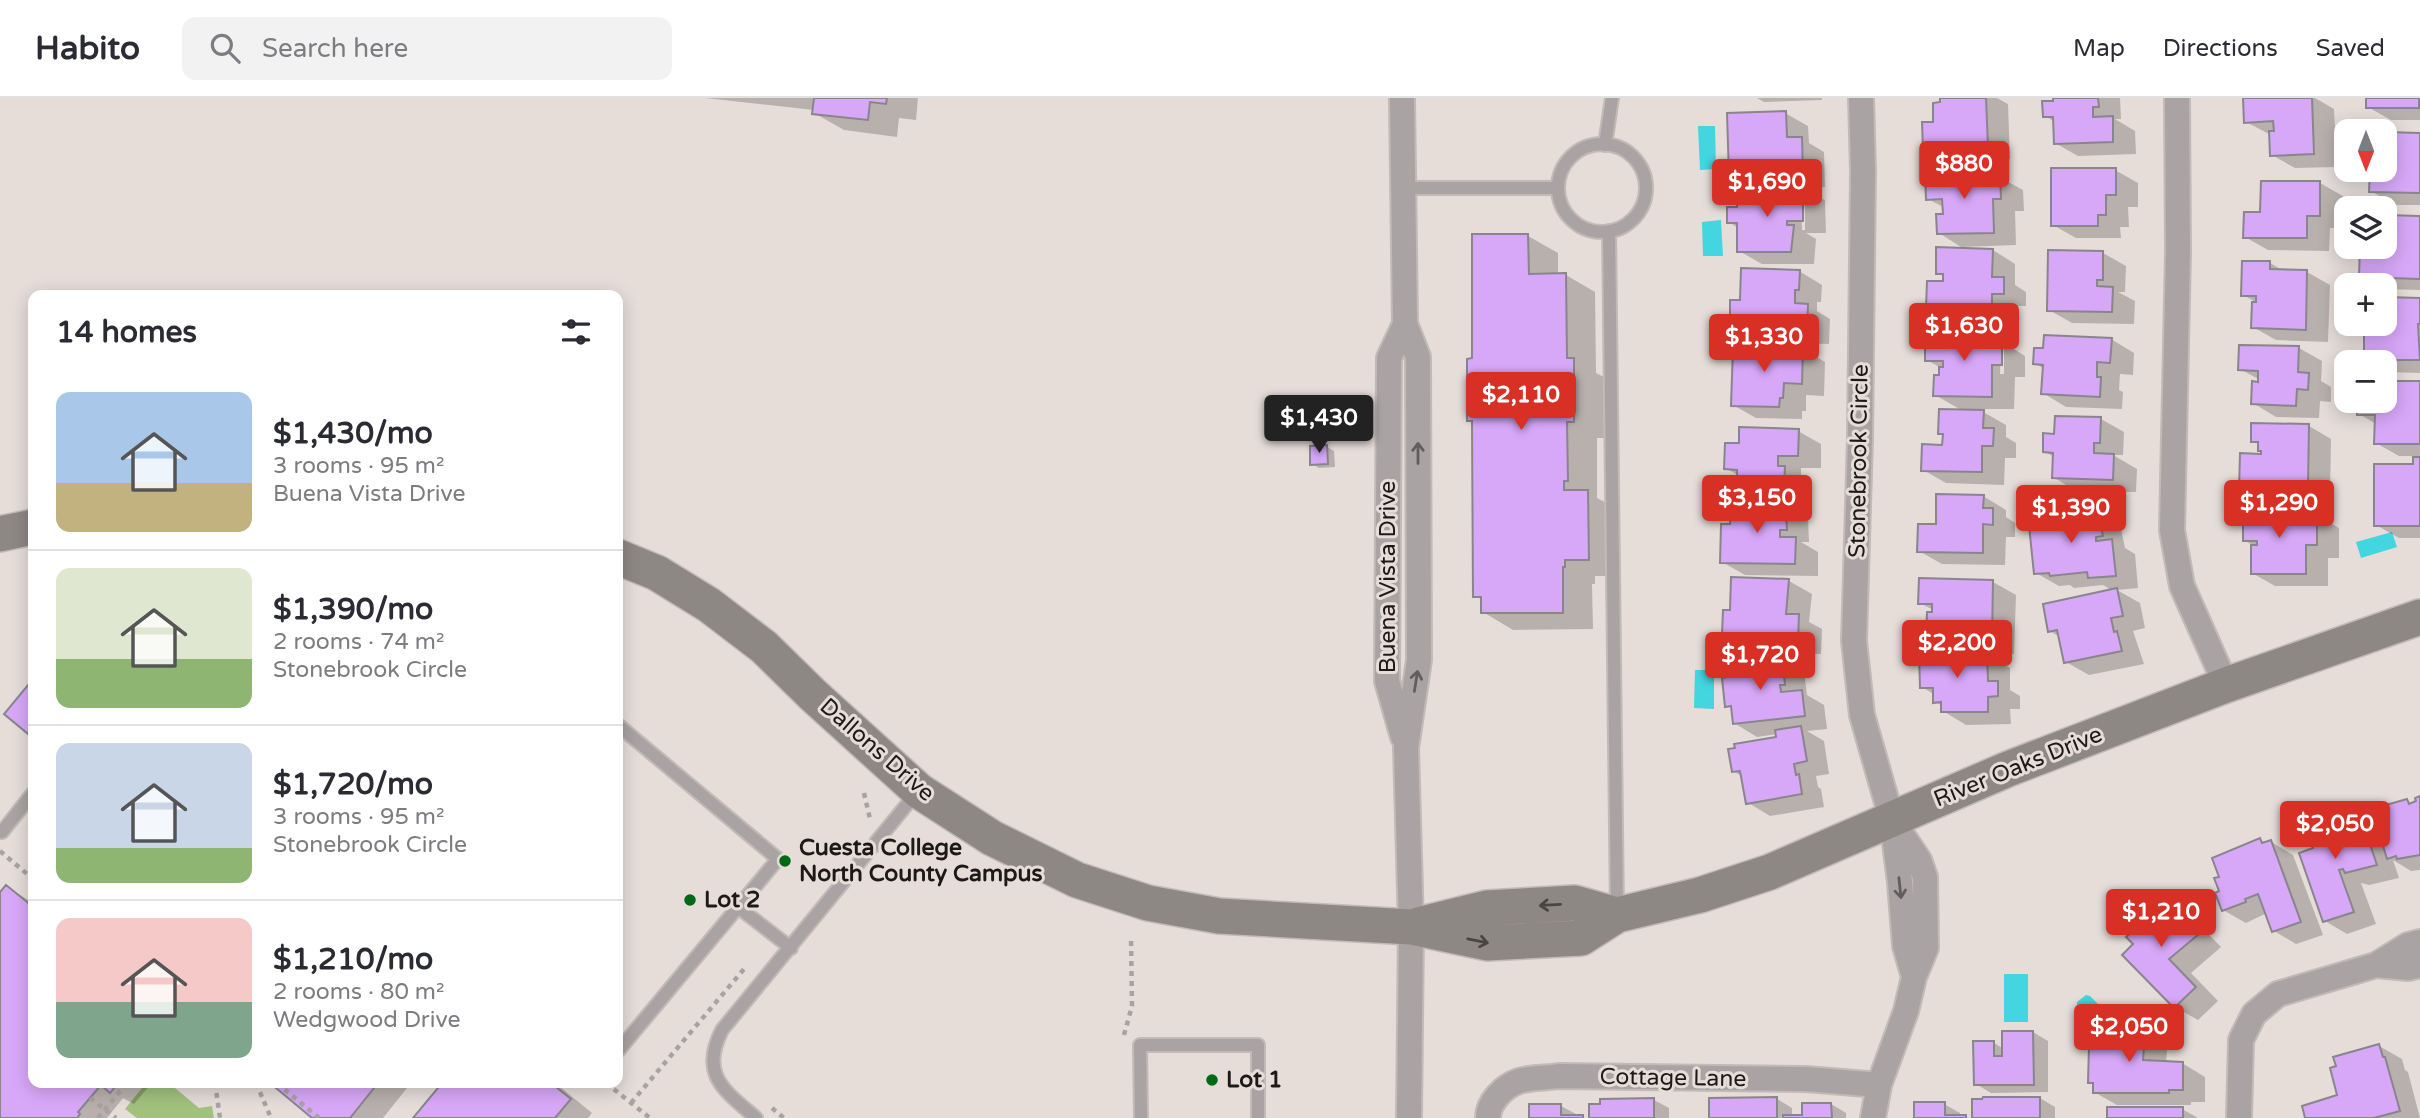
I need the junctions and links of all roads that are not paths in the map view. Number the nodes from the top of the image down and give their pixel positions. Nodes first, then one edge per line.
1 (1402, 98) edge
2 (1612, 98) edge
3 (1861, 98) edge
4 (2177, 98) edge
5 (1605, 145) junction
6 (1404, 188) junction
7 (1558, 188) junction
8 (1609, 232) junction
9 (28, 528) edge
10 (0, 534) edge
11 (623, 559) edge
12 (2420, 617) edge
13 (2226, 685) junction
14 (623, 728) edge
15 (919, 791) junction
16 (28, 799) edge
17 (1892, 820) junction
18 (2, 832) dead end
19 (738, 907) junction
20 (1617, 915) junction
21 (1411, 927) junction
22 (2420, 942) edge
23 (791, 948) junction
24 (2376, 965) junction
25 (2420, 965) edge
26 (623, 1045) edge
27 (1879, 1085) junction
28 (756, 1118) edge
29 (1141, 1118) edge
30 (1258, 1118) edge
31 (1409, 1118) edge
32 (1488, 1118) edge
33 (1873, 1118) edge
34 (2239, 1118) edge

1 - 6 street, Buena Vista Drive
2 - 5 lane
3 - 17 street, Stonebrook Circle
4 - 13 street
5 - 7 lane
5 - 8 lane
6 - 7 lane
6 - 21 street, Buena Vista Drive
7 - 8 lane
8 - 20 lane
9 - 10 street
11 - 15 street, Dallons Drive
12 - 13 street, River Oaks Drive
13 - 17 street, River Oaks Drive
14 - 19 lane
15 - 21 street, Dallons Drive
15 - 23 lane
16 - 18 lane
17 - 20 street, River Oaks Drive
17 - 27 street
19 - 23 lane
19 - 26 lane
20 - 21 street, River Oaks Drive
21 - 31 street, Buena Vista Drive
22 - 24 street
23 - 28 lane
24 - 25 street
24 - 34 street
27 - 32 street, Cottage Lane
27 - 33 street
29 - 30 lane

